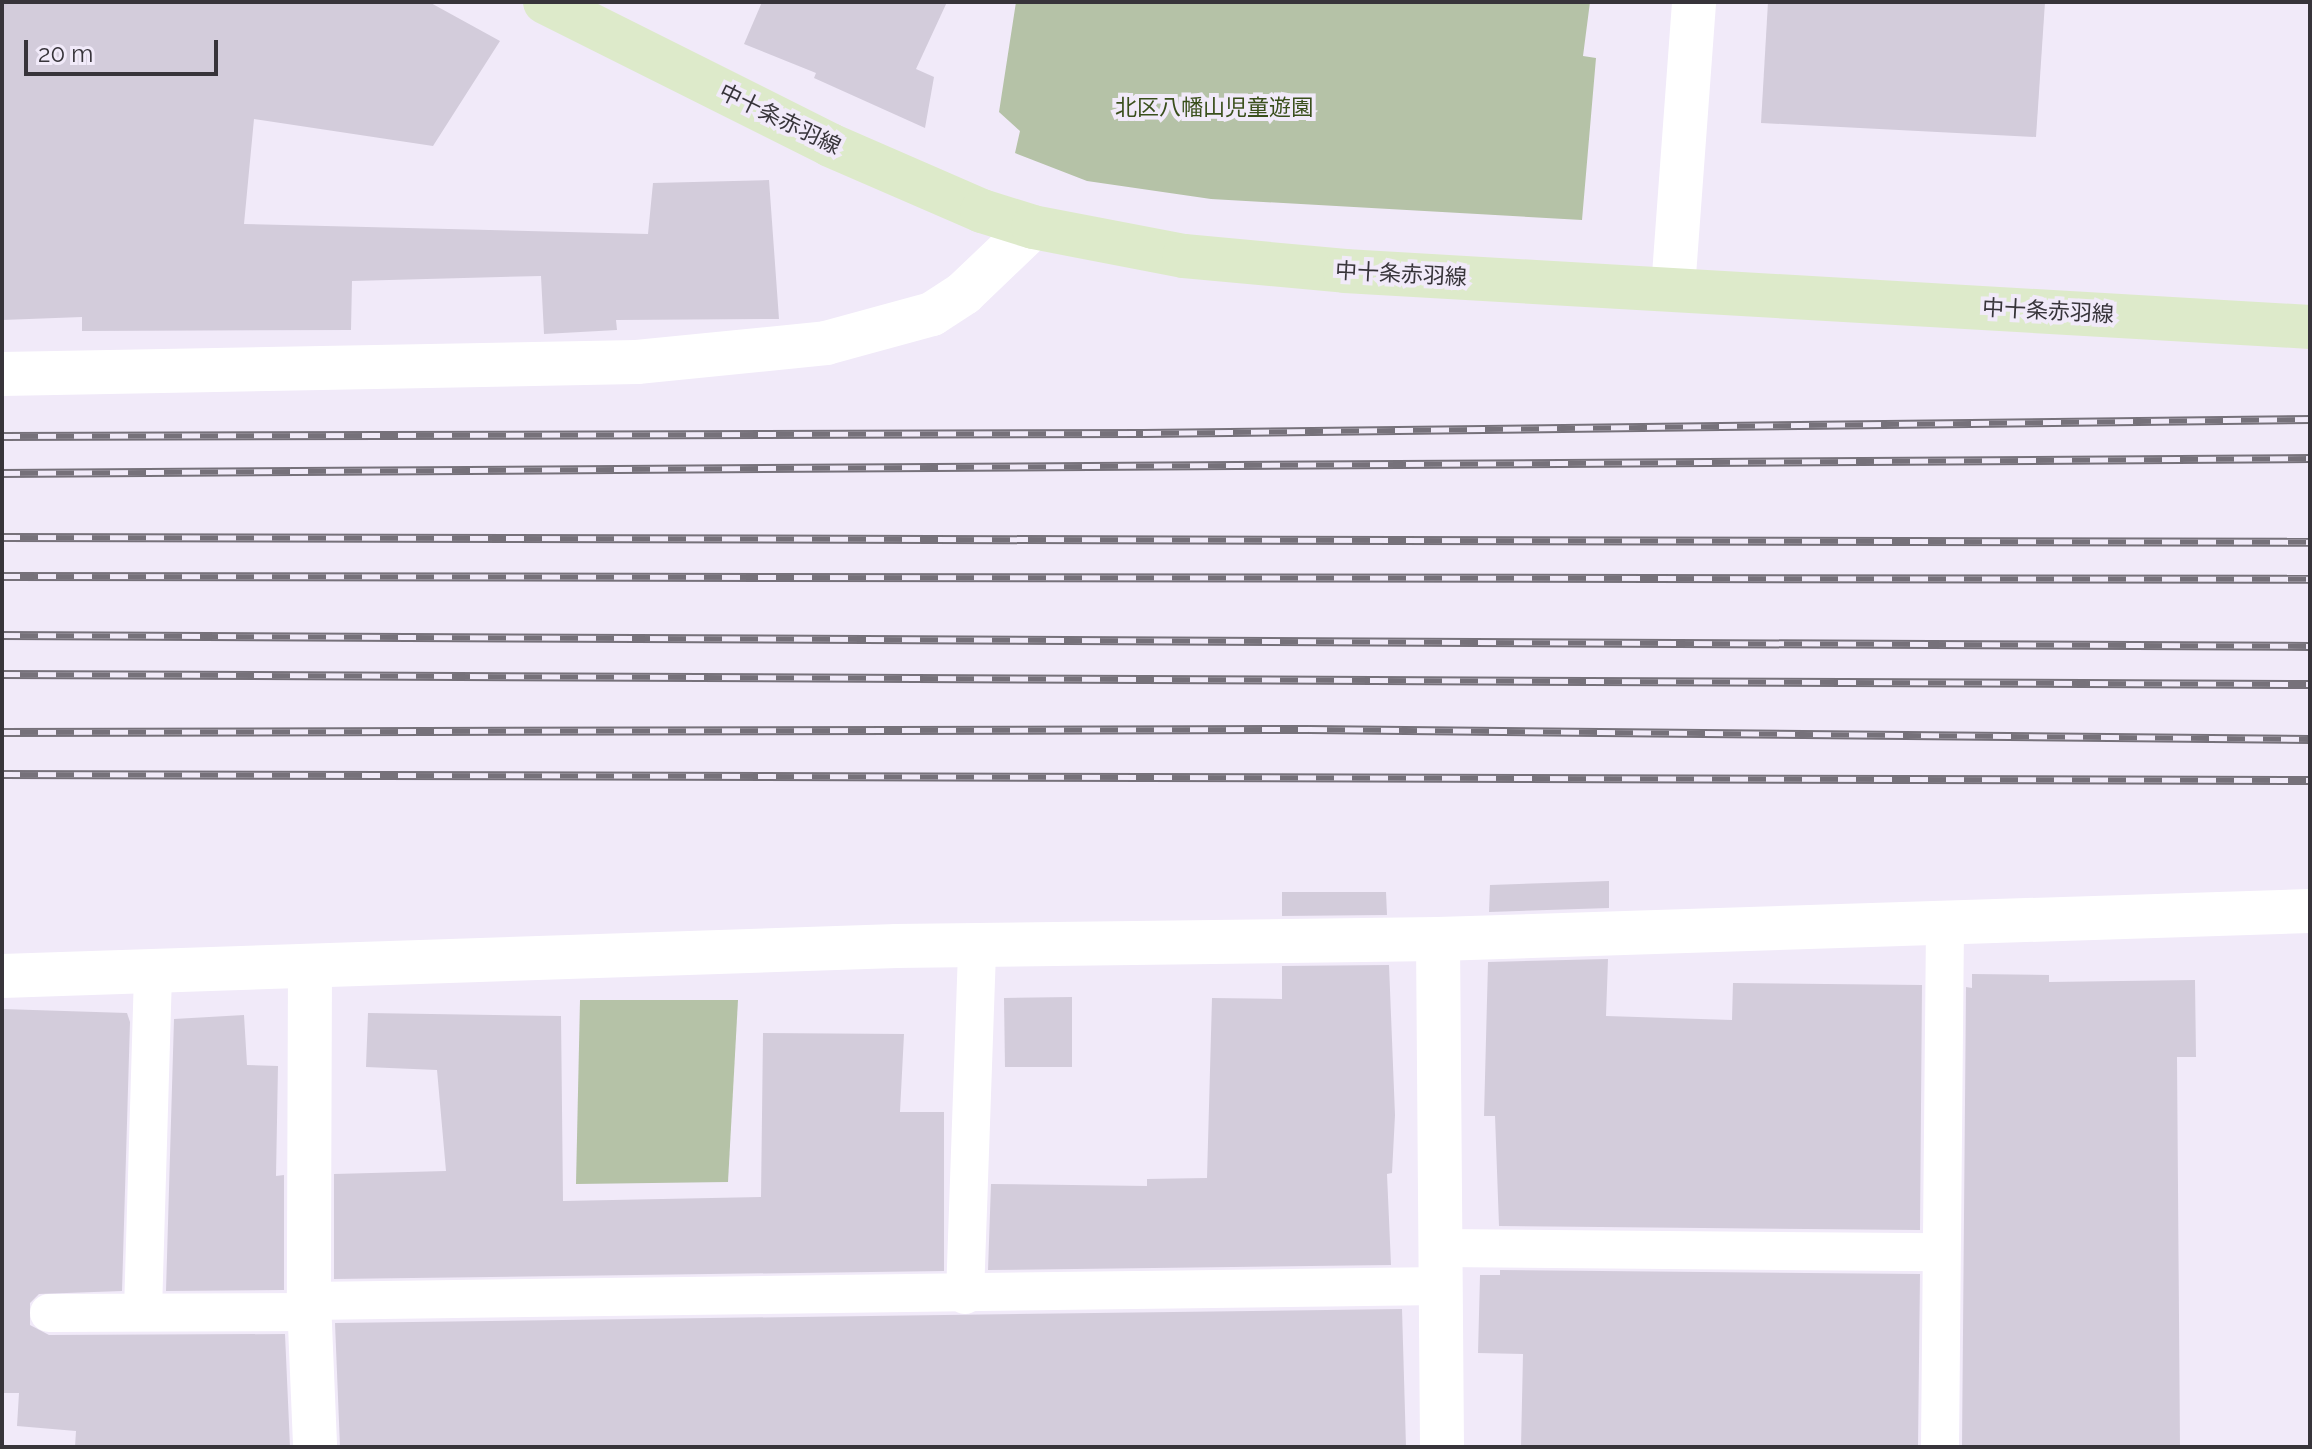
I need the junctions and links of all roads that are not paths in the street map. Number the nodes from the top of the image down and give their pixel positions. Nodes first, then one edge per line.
1 (545, 2) edge
2 (1694, 2) edge
3 (1033, 227) junction
4 (1673, 289) junction
5 (2310, 327) edge
6 (2, 374) edge
7 (2310, 911) edge
8 (1945, 922) junction
9 (1438, 939) junction
10 (977, 945) junction
11 (310, 966) junction
12 (153, 971) junction
13 (2, 976) edge
14 (1938, 1252) junction
15 (1443, 1267) junction
16 (965, 1295) junction
17 (310, 1306) junction
18 (143, 1311) junction
19 (49, 1313) dead end
20 (315, 1447) edge
21 (1442, 1447) edge
22 (1940, 1447) edge

1 - 3 main road, 中十条赤羽線
2 - 4 street
3 - 4 main road, 中十条赤羽線
3 - 6 street
4 - 5 main road, 中十条赤羽線
7 - 8 street
8 - 9 street
8 - 14 lane
9 - 10 street
9 - 15 street
10 - 11 street
10 - 16 lane
11 - 12 street
11 - 17 street
12 - 13 street
12 - 18 lane
14 - 15 lane
14 - 22 lane
15 - 16 lane
15 - 21 street
16 - 17 lane
17 - 18 lane
17 - 20 street
18 - 19 lane

